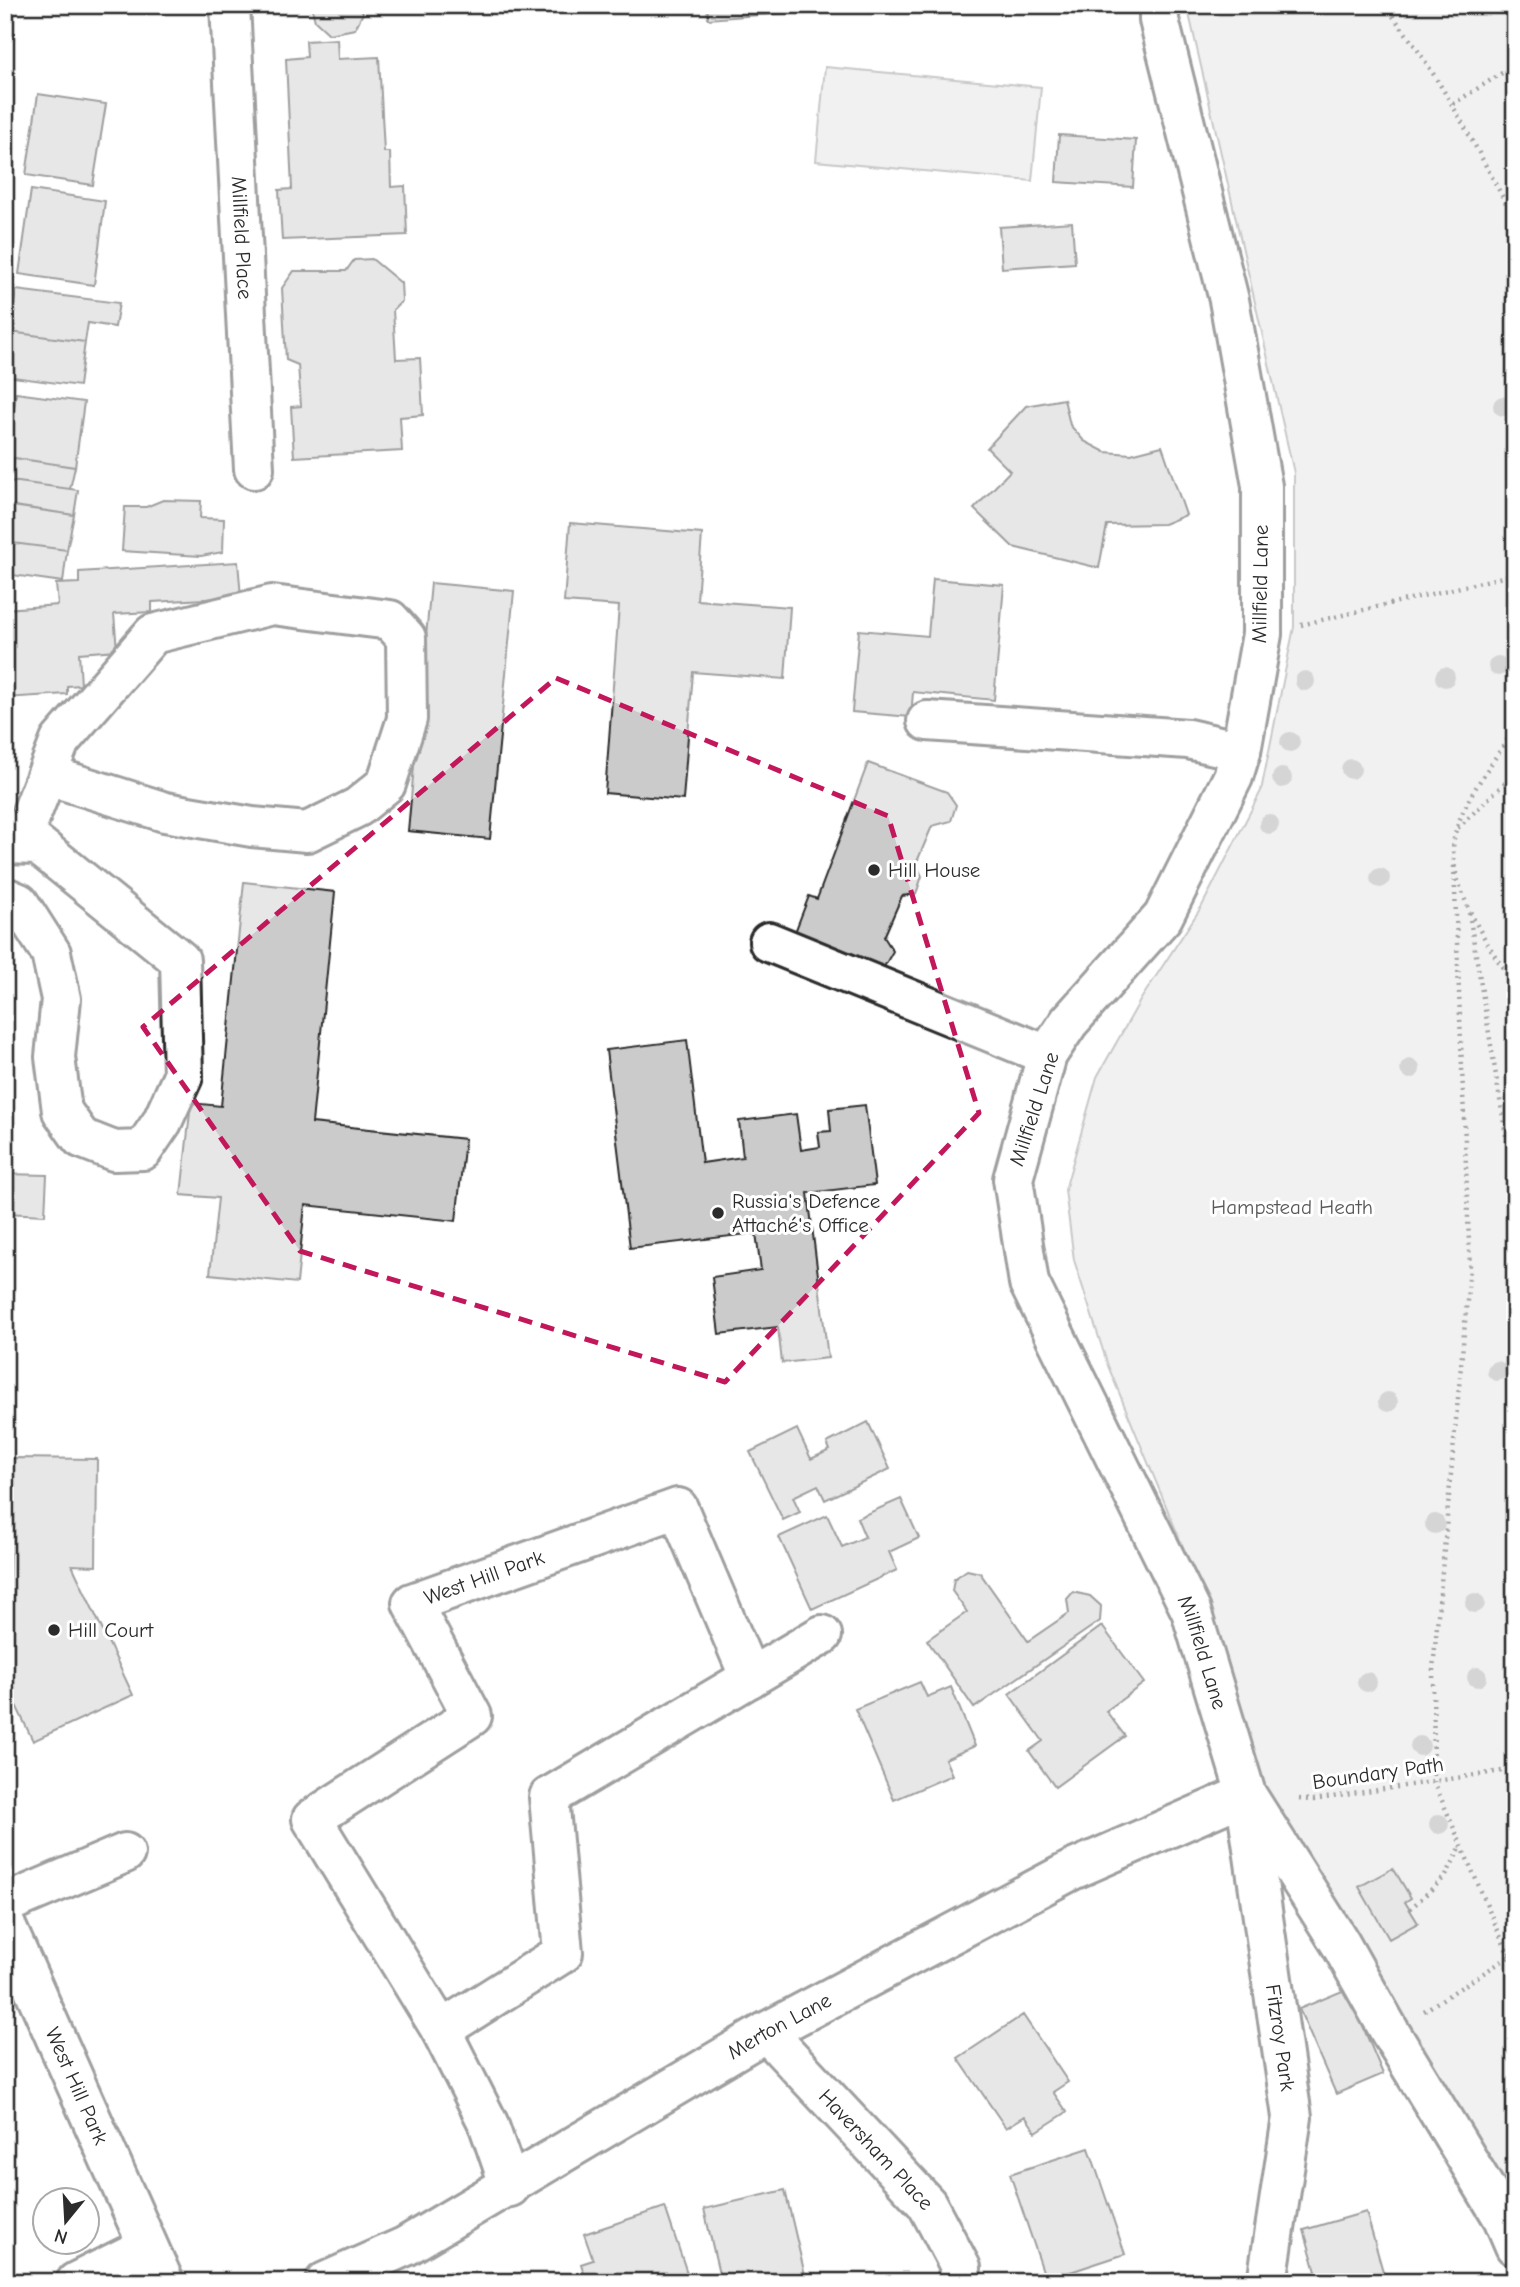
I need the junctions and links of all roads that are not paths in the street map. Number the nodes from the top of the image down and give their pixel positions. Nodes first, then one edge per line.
1 (230, 5) edge
2 (1160, 5) edge
3 (254, 469) dead end
4 (927, 721) dead end
5 (1241, 751) junction
6 (47, 775) junction
7 (13, 844) edge
8 (5, 897) edge
9 (769, 942) dead end
10 (1047, 1055) junction
11 (822, 1635) dead end
12 (750, 1678) junction
13 (1246, 1794) junction
14 (125, 1853) dead end
15 (5, 1903) edge
16 (5, 1924) edge
17 (441, 2030) junction
18 (766, 2032) junction
19 (510, 2187) junction
20 (1515, 2246) edge
21 (146, 2247) junction
22 (76, 2282) edge
23 (163, 2282) edge
24 (325, 2282) edge
25 (956, 2282) edge
26 (1267, 2282) edge

1 - 3 street, Millfield Place
2 - 5 street, Millfield Lane
4 - 5 street
5 - 10 street, Millfield Lane
6 - 6 street
6 - 7 street
7 - 8 street
9 - 10 street
10 - 13 street, Millfield Lane
11 - 12 street
12 - 17 street
12 - 17 street, West Hill Park
13 - 18 street, Merton Lane
13 - 20 street, Millfield Lane
13 - 26 street, Fitzroy Park
14 - 15 street
16 - 21 street, West Hill Park
17 - 19 street, West Hill Park
18 - 19 street, Merton Lane
18 - 25 street, Haversham Place
19 - 24 street, Merton Lane
21 - 22 street
21 - 23 street, West Hill Park

